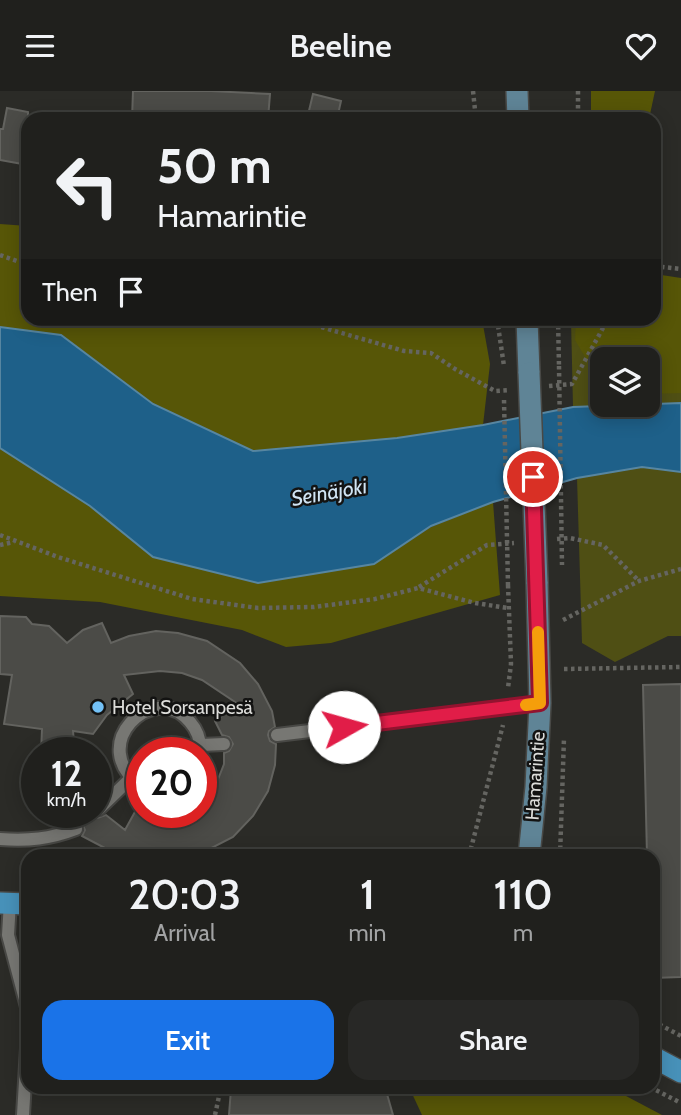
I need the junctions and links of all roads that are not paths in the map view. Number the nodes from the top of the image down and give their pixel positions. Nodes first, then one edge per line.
1 (517, 91) edge
2 (518, 112) edge
3 (527, 326) edge
4 (540, 703) junction
5 (276, 735) dead end
6 (198, 737) edge
7 (224, 744) dead end
8 (217, 746) edge
9 (126, 770) edge
10 (76, 829) dead end
11 (0, 839) edge
12 (529, 849) edge
13 (13, 903) edge
14 (21, 984) edge
15 (660, 1061) edge
16 (681, 1072) edge
17 (24, 1094) edge
18 (23, 1115) edge

1 - 2 main road
3 - 4 main road, Hamarintie, bridge
4 - 5 lane
4 - 12 main road, Hamarintie
6 - 9 lane
7 - 8 lane
10 - 11 lane
13 - 14 lane
15 - 16 main road
17 - 18 lane

